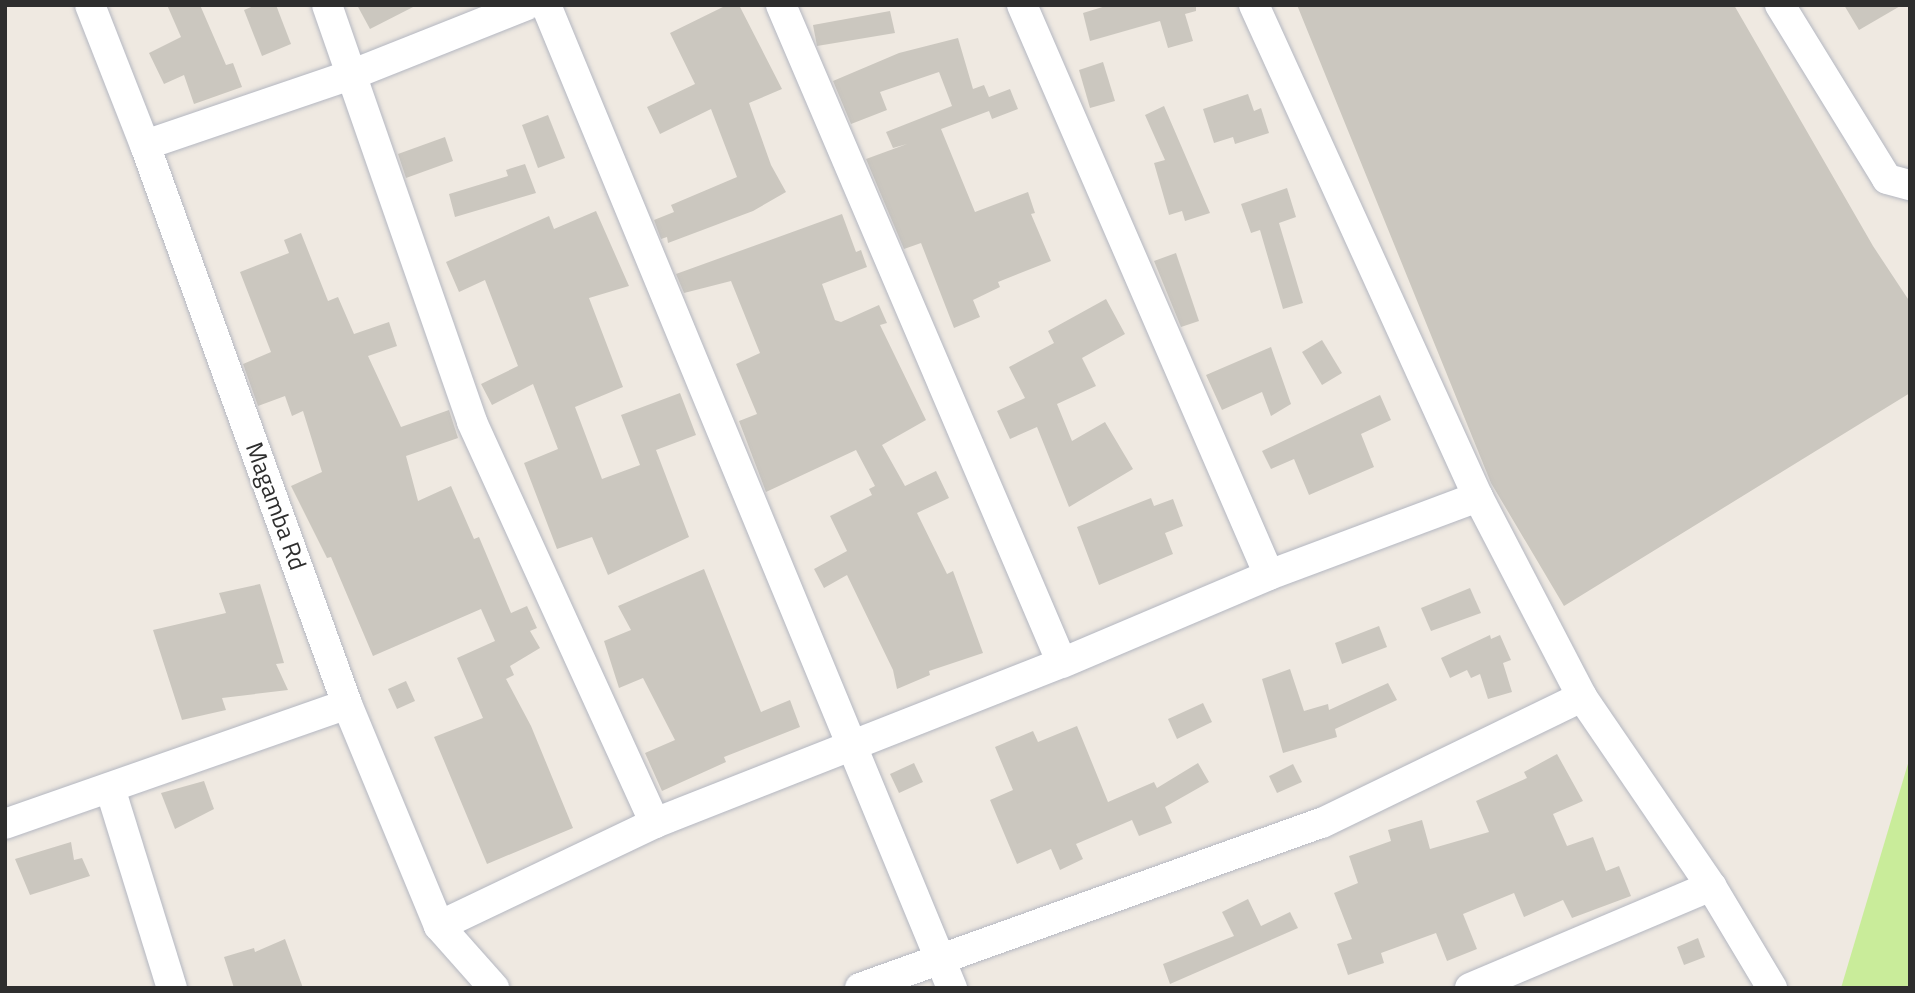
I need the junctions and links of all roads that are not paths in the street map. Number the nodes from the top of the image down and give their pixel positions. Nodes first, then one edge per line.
1 (90, 5) edge
2 (327, 5) edge
3 (527, 5) edge
4 (546, 5) edge
5 (781, 5) edge
6 (1022, 5) edge
7 (1254, 5) edge
8 (1780, 5) edge
9 (351, 75) junction
10 (145, 145) junction
11 (1910, 186) edge
12 (1478, 497) junction
13 (1269, 575) junction
14 (1062, 663) junction
15 (1582, 697) junction
16 (347, 704) junction
17 (850, 748) junction
18 (110, 788) junction
19 (655, 823) junction
20 (5, 824) edge
21 (1711, 886) junction
22 (439, 926) junction
23 (939, 961) junction
24 (172, 988) edge
25 (495, 988) edge
26 (860, 988) edge
27 (952, 988) edge
28 (1470, 988) edge
29 (1772, 988) edge

1 - 10 street, Magamba Rd
2 - 9 street
3 - 9 street
4 - 17 street
5 - 14 street
6 - 13 street
7 - 12 street
8 - 11 street
9 - 10 street
9 - 19 street
10 - 16 street, Magamba Rd
12 - 13 street
12 - 15 street
13 - 14 street
14 - 17 street
15 - 21 street
15 - 23 street
16 - 18 street
16 - 22 street, Magamba Rd
17 - 19 street
17 - 23 street
18 - 20 street
18 - 24 street
19 - 22 street
21 - 28 street
21 - 29 street
22 - 25 street, Magamba Rd
23 - 26 street
23 - 27 street

